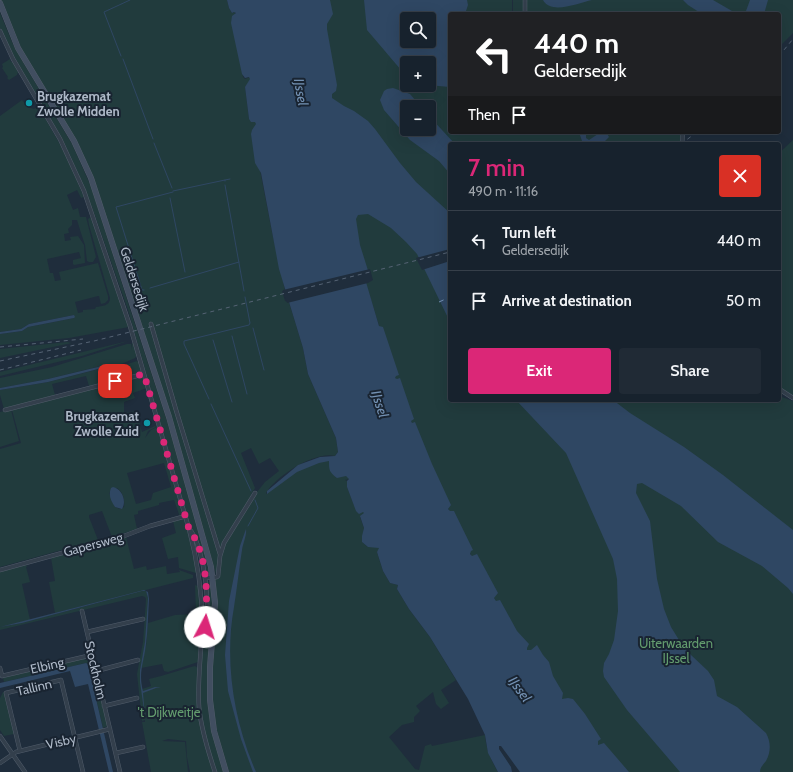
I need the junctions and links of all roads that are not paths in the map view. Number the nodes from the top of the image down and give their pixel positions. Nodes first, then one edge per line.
1 (525, 0) edge
2 (0, 3) edge
3 (525, 12) edge
4 (0, 31) edge
5 (151, 324) dead end
6 (144, 374) junction
7 (781, 390) edge
8 (793, 398) edge
9 (5, 410) dead end
10 (255, 493) dead end
11 (186, 516) junction
12 (189, 529) junction
13 (220, 554) junction
14 (0, 570) edge
15 (206, 578) junction
16 (213, 578) junction
17 (82, 611) dead end
18 (142, 619) dead end
19 (87, 632) junction
20 (202, 634) junction
21 (92, 655) junction
22 (138, 660) dead end
23 (0, 668) edge
24 (96, 671) junction
25 (137, 698) dead end
26 (104, 706) junction
27 (109, 729) junction
28 (0, 736) edge
29 (75, 738) junction
30 (143, 747) dead end
31 (20, 751) junction
32 (116, 753) junction
33 (12, 754) junction
34 (0, 762) edge
35 (25, 772) edge
36 (83, 772) edge
37 (120, 772) edge
38 (215, 772) edge
39 (226, 772) edge

1 - 3 street
2 - 16 main road, Geldersedijk
4 - 6 street, Geldersedijk
5 - 13 street, Geldersedijk
6 - 9 street
6 - 11 street, Geldersedijk
7 - 8 street
10 - 13 street, Geldersedijk
11 - 12 street, Geldersedijk
11 - 14 street, Gapersweg
12 - 15 street, Geldersedijk
12 - 20 street, Geldersedijk
13 - 16 street, Geldersedijk
15 - 16 street
15 - 20 street, Geldersedijk
16 - 39 main road, Geldersedijk
17 - 19 street, Stockholm
18 - 19 street
19 - 21 street, Stockholm
20 - 38 street, Geldersedijk
21 - 23 street, Elbing
21 - 24 street, Stockholm
22 - 24 street
24 - 26 street, Stockholm
25 - 26 street
26 - 27 street, Stockholm
27 - 29 street, Visby
27 - 32 street, Stockholm
28 - 33 street
29 - 31 street, Visby
29 - 31 street, Tallinn
29 - 36 street
30 - 32 street
31 - 33 street, Visby
32 - 37 street, Stockholm
33 - 34 street, Visby
33 - 35 street

